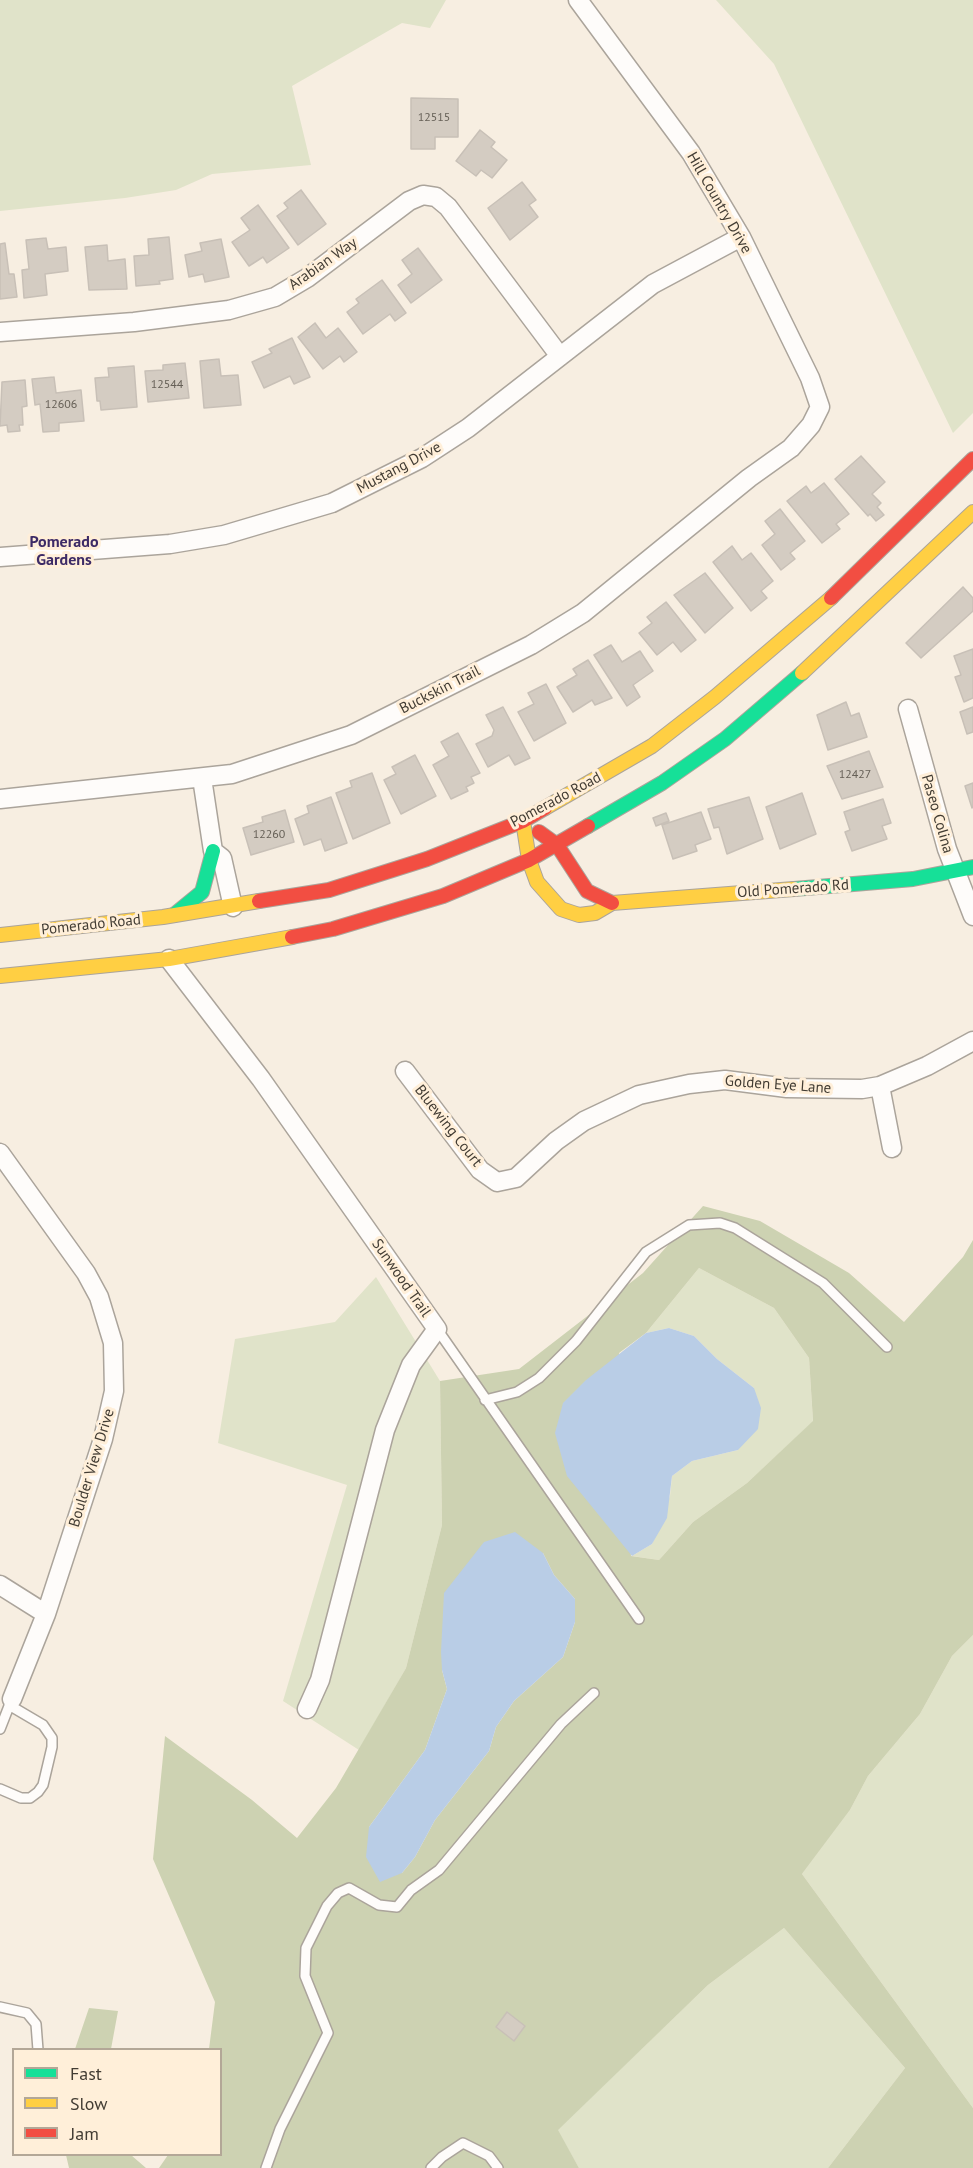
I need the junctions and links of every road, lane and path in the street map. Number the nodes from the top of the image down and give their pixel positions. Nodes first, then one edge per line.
1 (578, 0) edge
2 (741, 237) junction
3 (0, 332) edge
4 (559, 355) junction
5 (811, 425) joint
6 (973, 459) edge
7 (973, 512) edge
8 (0, 557) edge
9 (908, 709) dead end
10 (202, 778) junction
11 (0, 799) edge
12 (523, 821) junction
13 (557, 845) junction
14 (213, 851) junction
15 (529, 860) junction
16 (973, 867) edge
17 (955, 872) junction
18 (612, 903) junction
19 (230, 912) junction
20 (172, 916) junction
21 (973, 916) edge
22 (0, 935) edge
23 (216, 937) dead end
24 (169, 959) junction
25 (0, 976) edge
26 (973, 1041) edge
27 (405, 1071) dead end
28 (880, 1086) junction
29 (892, 1148) dead end
30 (0, 1153) edge
31 (526, 1171) joint
32 (6, 1173) edge
33 (437, 1329) junction
34 (887, 1347) dead end
35 (485, 1400) junction
36 (0, 1585) edge
37 (46, 1614) junction
38 (639, 1619) dead end
39 (594, 1693) dead end
40 (11, 1702) junction
41 (307, 1709) dead end
42 (0, 1729) edge
43 (0, 1789) edge
44 (0, 2007) edge
45 (39, 2048) edge
46 (266, 2168) edge
47 (432, 2168) edge
48 (498, 2168) edge

1 - 2 street, Hill Country Drive
2 - 4 street, Mustang Drive
2 - 5 street, Hill Country Drive
3 - 4 street, Arabian Way
4 - 8 street, Mustang Drive
5 - 10 street, Buckskin Trail
6 - 12 main road, Pomerado Road
7 - 13 main road
9 - 17 street, Paseo Colina
10 - 11 street, Buckskin Trail
10 - 14 street
12 - 13 main road
12 - 15 main road, Old Pomerado Rd
12 - 19 main road, Pomerado Road
13 - 15 main road
13 - 18 main road
14 - 19 street
14 - 20 main road
15 - 18 main road, Old Pomerado Rd
15 - 24 main road
16 - 17 main road, Old Pomerado Rd
17 - 18 main road, Old Pomerado Rd
17 - 21 street, Paseo Colina
19 - 20 main road, Pomerado Road
20 - 22 main road, Pomerado Road
23 - 24 main road
24 - 25 main road
24 - 33 street, Sunwood Trail
26 - 28 street, Golden Eye Lane
27 - 31 street, Bluewing Court
28 - 29 street
28 - 31 street, Golden Eye Lane
30 - 32 street, Boulder View Drive
32 - 37 street, Boulder View Drive
33 - 35 lane
33 - 41 street, Sunwood Trail
34 - 35 lane
35 - 38 lane
36 - 37 street
37 - 40 street, Boulder View Drive
39 - 46 lane
40 - 42 lane
40 - 43 lane
44 - 45 lane
47 - 48 lane

